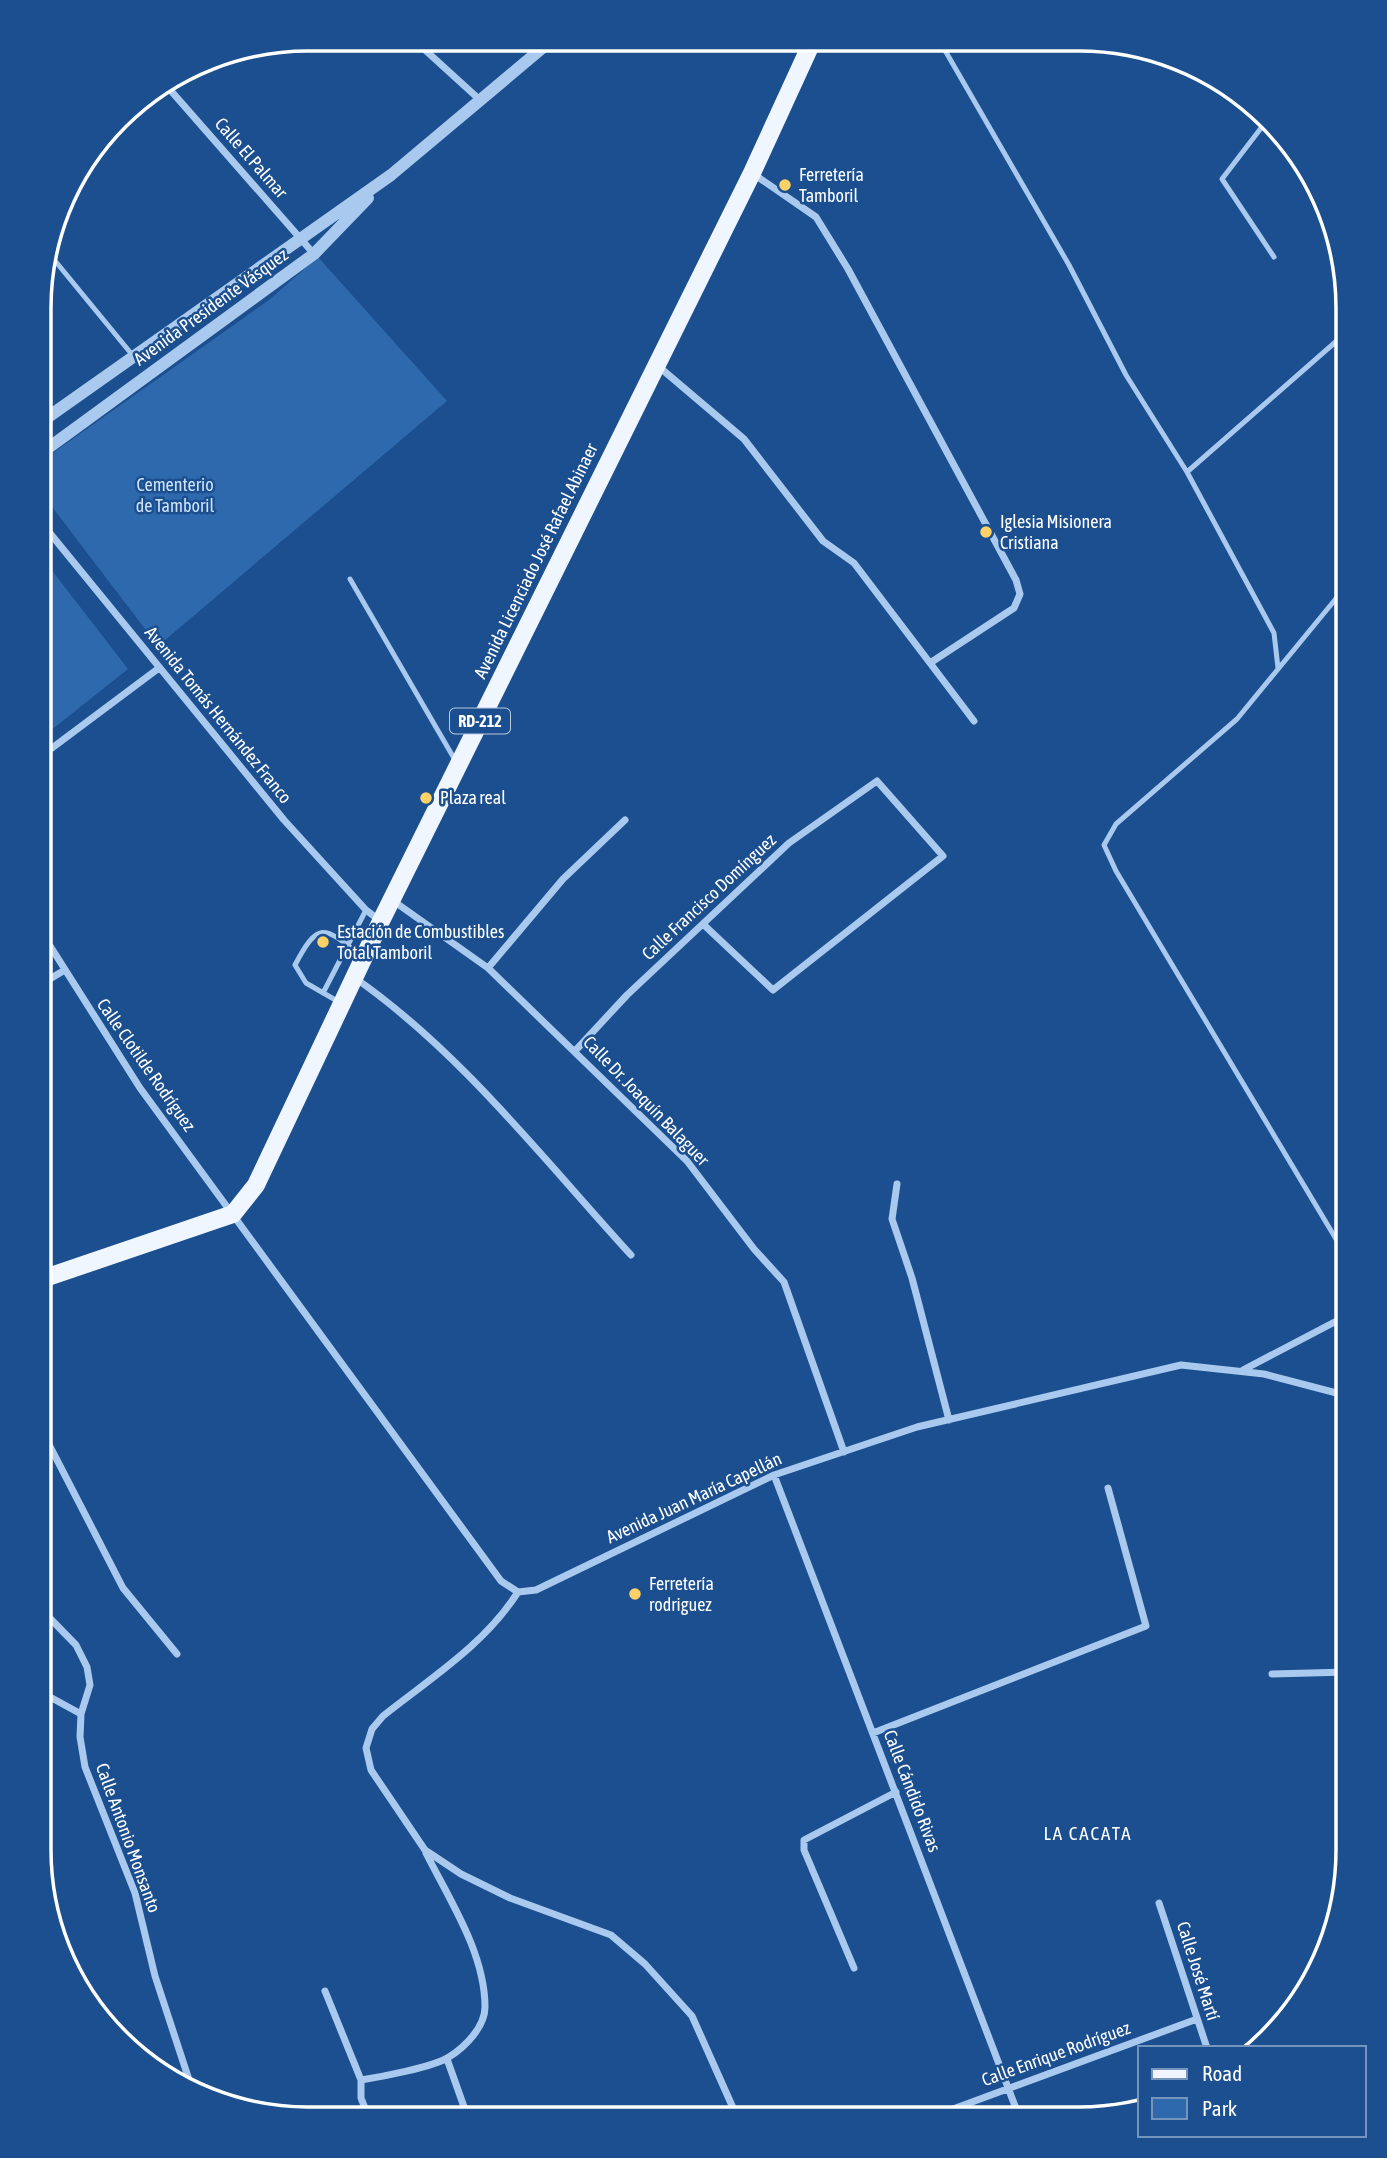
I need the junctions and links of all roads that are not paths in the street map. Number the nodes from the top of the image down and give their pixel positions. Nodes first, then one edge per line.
1 (426, 51) edge
2 (539, 51) edge
3 (808, 51) edge
4 (945, 51) edge
5 (171, 90) edge
6 (480, 100) junction
7 (1262, 127) edge
8 (752, 173) junction
9 (391, 175) junction
10 (301, 239) junction
11 (314, 254) junction
12 (1274, 257) dead end
13 (55, 262) edge
14 (1336, 342) edge
15 (134, 357) junction
16 (656, 364) junction
17 (51, 415) edge
18 (51, 446) edge
19 (1187, 472) junction
20 (51, 535) edge
21 (350, 579) dead end
22 (1336, 598) edge
23 (930, 663) junction
24 (159, 668) junction
25 (1278, 668) junction
26 (974, 721) dead end
27 (51, 749) edge
28 (458, 766) junction
29 (625, 820) dead end
30 (392, 900) junction
31 (366, 910) junction
32 (381, 921) junction
33 (704, 925) junction
34 (348, 945) junction
35 (51, 949) edge
36 (364, 958) junction
37 (488, 968) junction
38 (64, 971) junction
39 (354, 978) junction
40 (51, 979) edge
41 (323, 993) junction
42 (342, 1003) junction
43 (575, 1051) junction
44 (897, 1184) dead end
45 (233, 1214) junction
46 (1336, 1239) edge
47 (631, 1255) dead end
48 (51, 1276) edge
49 (1336, 1321) edge
50 (1242, 1371) junction
51 (1336, 1393) edge
52 (949, 1420) junction
53 (51, 1448) edge
54 (844, 1452) junction
55 (774, 1475) junction
56 (1108, 1488) dead end
57 (518, 1592) junction
58 (51, 1619) edge
59 (177, 1654) dead end
60 (1336, 1672) edge
61 (1272, 1674) dead end
62 (51, 1698) edge
63 (81, 1714) junction
64 (873, 1733) junction
65 (896, 1792) junction
66 (425, 1850) junction
67 (1159, 1903) dead end
68 (854, 1968) dead end
69 (325, 1991) dead end
70 (1196, 2019) junction
71 (1206, 2046) edge
72 (447, 2059) junction
73 (188, 2078) edge
74 (361, 2080) junction
75 (1009, 2088) junction
76 (365, 2107) edge
77 (464, 2107) edge
78 (733, 2107) edge
79 (958, 2107) edge
80 (1016, 2107) edge

1 - 6 street
2 - 6 street, Avenida Presidente Vásquez
3 - 8 main road, Avenida Licenciado José Rafael Abinaer / RD-212
4 - 19 lane
5 - 10 street, Calle El Palmar
6 - 9 street, Avenida Presidente Vásquez
7 - 12 lane
8 - 16 main road, Avenida Licenciado José Rafael Abinaer / RD-212
8 - 23 street
9 - 10 street, Avenida Presidente Vásquez
9 - 11 street, Avenida Presidente Vásquez
10 - 11 street, Calle El Palmar
10 - 15 street, Avenida Presidente Vásquez
11 - 18 street, Avenida Presidente Vásquez
13 - 15 lane
14 - 19 lane
15 - 17 street, Avenida Presidente Vásquez
16 - 23 street
16 - 28 main road, Avenida Licenciado José Rafael Abinaer / RD-212
19 - 25 lane
20 - 24 street, Avenida Tomás Hernández Franco
21 - 28 lane
22 - 25 lane
23 - 26 street
24 - 27 street
24 - 31 street, Avenida Tomás Hernández Franco
25 - 46 lane
28 - 30 main road, Avenida Licenciado José Rafael Abinaer / RD-212
29 - 37 street
30 - 32 main road, Avenida Licenciado José Rafael Abinaer / RD-212
30 - 37 street, Calle Dr. Joaquín Balaguer
31 - 32 street, Avenida Tomás Hernández Franco
31 - 34 lane
32 - 36 main road, Avenida Licenciado José Rafael Abinaer / RD-212
33 - 33 street, Calle Francisco Domínguez
33 - 43 street, Calle Francisco Domínguez
34 - 36 lane
34 - 41 lane
34 - 41 lane
35 - 38 street, Calle Clotilde Rodríguez
36 - 39 main road, Avenida Licenciado José Rafael Abinaer / RD-212
37 - 43 street, Calle Dr. Joaquín Balaguer
38 - 40 street
38 - 45 street, Calle Clotilde Rodríguez
39 - 42 main road, Avenida Licenciado José Rafael Abinaer / RD-212
39 - 47 street
41 - 42 lane
42 - 45 main road, Avenida Licenciado José Rafael Abinaer / RD-212
43 - 54 street, Calle Dr. Joaquín Balaguer
44 - 52 street
45 - 48 main road
45 - 57 street
49 - 50 street
50 - 51 street, Avenida Juan María Capellán
50 - 52 street, Avenida Juan María Capellán
52 - 54 street, Avenida Juan María Capellán
53 - 59 street
54 - 55 street, Avenida Juan María Capellán
55 - 57 street, Avenida Juan María Capellán
55 - 64 street, Calle Cándido Rivas
56 - 64 street
57 - 66 street
58 - 63 street, Calle Antonio Monsanto
60 - 61 street
62 - 63 street
63 - 73 street, Calle Antonio Monsanto
64 - 65 street, Calle Cándido Rivas
65 - 68 street
65 - 75 street, Calle Cándido Rivas
66 - 72 street
66 - 78 street
67 - 70 street, Calle José Martí
69 - 74 street
70 - 71 street, Calle José Martí
70 - 75 street, Calle Enrique Rodríguez
72 - 74 street
72 - 77 street
74 - 76 street
75 - 79 street, Calle Enrique Rodríguez
75 - 80 street, Calle Cándido Rivas

